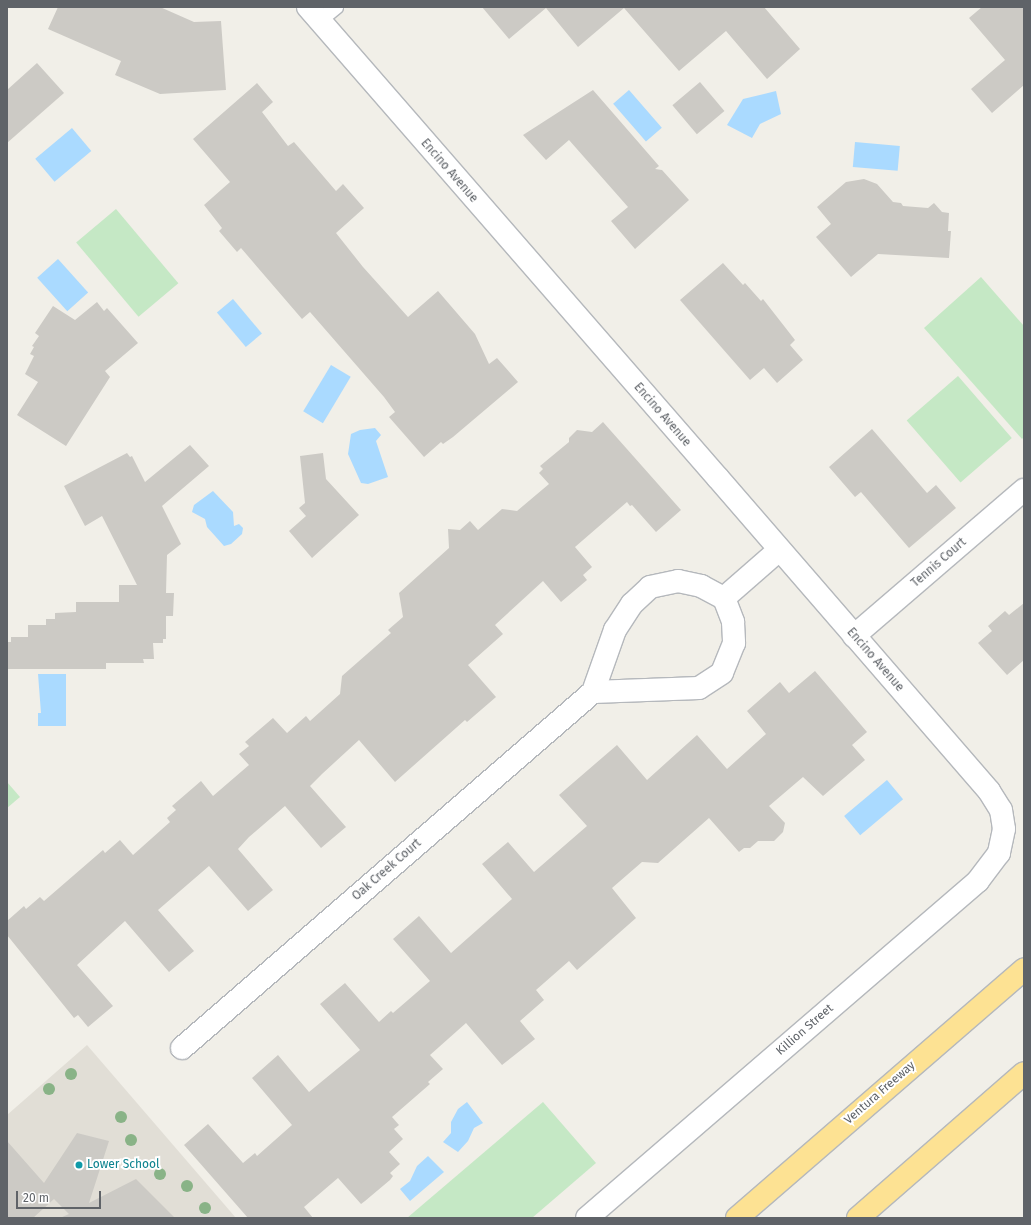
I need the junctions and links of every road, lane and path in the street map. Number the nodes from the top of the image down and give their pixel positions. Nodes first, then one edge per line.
1 (336, 7) edge
2 (314, 14) edge
3 (1024, 490) edge
4 (779, 550) junction
5 (724, 598) junction
6 (854, 636) junction
7 (593, 692) junction
8 (1004, 829) joint
9 (1024, 969) edge
10 (182, 1048) dead end
11 (1024, 1073) edge
12 (587, 1218) edge
13 (737, 1218) edge
14 (858, 1218) edge

1 - 2 lane
2 - 4 street, Encino Avenue
3 - 6 street, Tennis Court
4 - 5 street
4 - 6 street, Encino Avenue
5 - 7 street, Oak Creek Court
5 - 7 street
6 - 8 street, Encino Avenue
7 - 10 street, Oak Creek Court
8 - 12 street, Killion Street
9 - 13 highway, Ventura Freeway
11 - 14 highway

